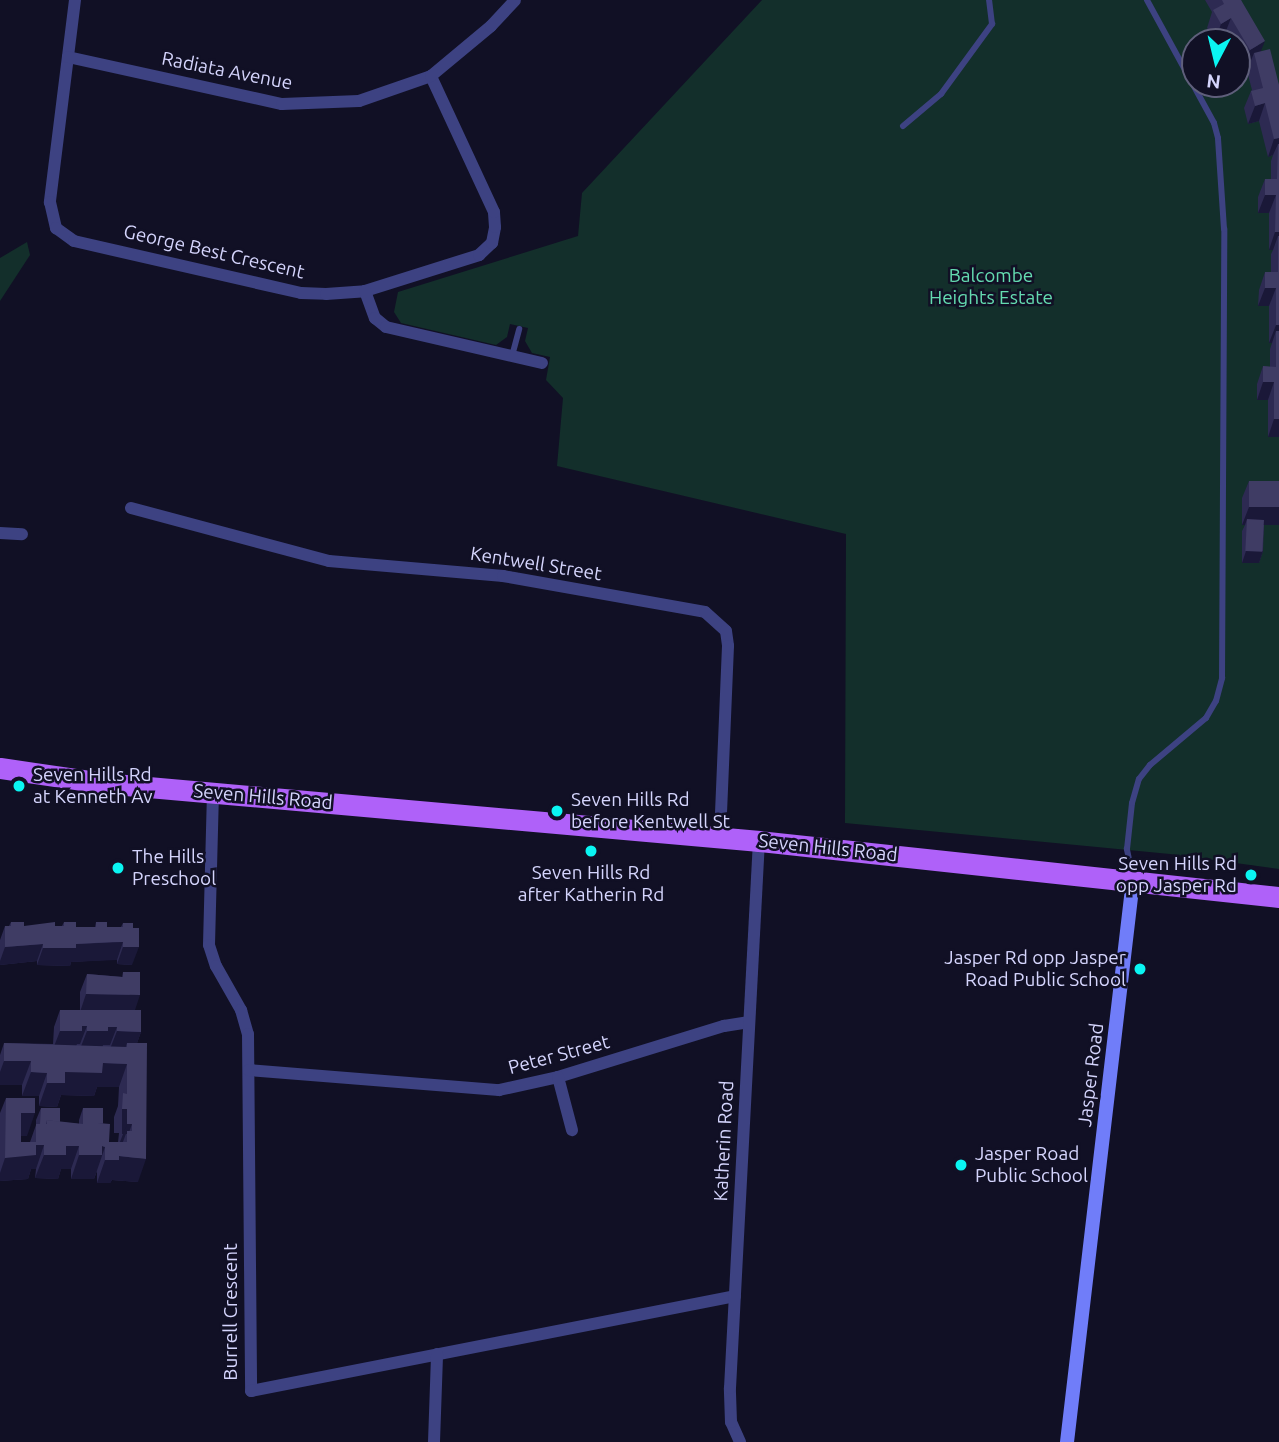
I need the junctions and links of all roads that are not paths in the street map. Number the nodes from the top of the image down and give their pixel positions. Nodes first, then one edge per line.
1 (75, 0) edge
2 (515, 0) edge
3 (989, 0) edge
4 (1147, 0) edge
5 (68, 57) junction
6 (431, 76) junction
7 (902, 126) dead end
8 (365, 290) junction
9 (519, 329) dead end
10 (512, 356) junction
11 (542, 363) dead end
12 (131, 508) dead end
13 (0, 533) edge
14 (22, 534) dead end
15 (0, 768) edge
16 (213, 792) junction
17 (720, 838) junction
18 (759, 841) junction
19 (1133, 880) junction
20 (1279, 897) edge
21 (748, 1022) junction
22 (249, 1070) junction
23 (558, 1077) junction
24 (572, 1130) dead end
25 (735, 1296) junction
26 (436, 1354) junction
27 (434, 1442) edge
28 (740, 1442) edge
29 (1067, 1442) edge

1 - 5 street, George Best Crescent
2 - 6 street, Radiata Avenue
3 - 7 lane
4 - 19 lane
5 - 6 street, Radiata Avenue
5 - 8 street, George Best Crescent
6 - 8 street, George Best Crescent
8 - 10 street
9 - 10 lane
10 - 11 street
12 - 17 street, Kentwell Street
13 - 14 street
15 - 16 main road, Seven Hills Road
16 - 17 main road, Seven Hills Road
16 - 22 street, Burrell Crescent
17 - 18 main road, Seven Hills Road
18 - 19 main road, Seven Hills Road
18 - 21 street, Katherin Road
19 - 20 main road, Seven Hills Road
19 - 29 street, Jasper Road
21 - 23 street, Peter Street
21 - 25 street, Katherin Road
22 - 23 street, Peter Street
22 - 26 street, Burrell Crescent
23 - 24 street
25 - 26 street, Burrell Crescent
25 - 28 street, Katherin Road
26 - 27 street

